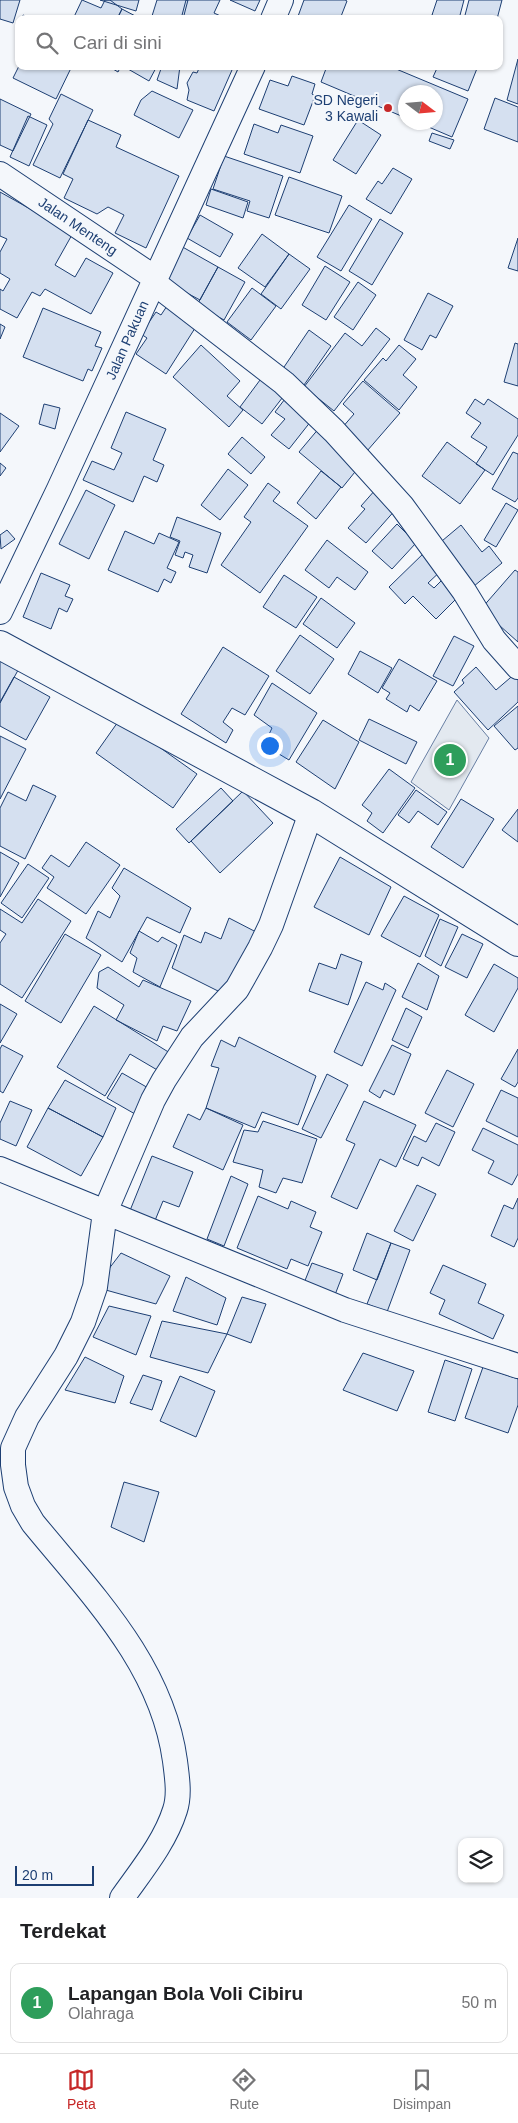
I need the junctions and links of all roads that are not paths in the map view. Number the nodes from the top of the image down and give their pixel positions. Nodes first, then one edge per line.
1 (281, 0) edge
2 (275, 15) edge
3 (251, 70) edge
4 (0, 174) edge
5 (154, 280) junction
6 (0, 612) edge
7 (0, 645) edge
8 (518, 667) edge
9 (311, 813) junction
10 (518, 942) edge
11 (0, 1168) edge
12 (105, 1212) junction
13 (518, 1366) edge
14 (122, 1898) edge

1 - 2 street
3 - 5 street, Jalan Pakuan
4 - 5 street, Jalan Menteng
5 - 6 street, Jalan Pakuan
5 - 8 street, Jalan Menteng
7 - 9 main road
9 - 10 main road
9 - 12 street
11 - 12 street
12 - 13 street
12 - 14 street

